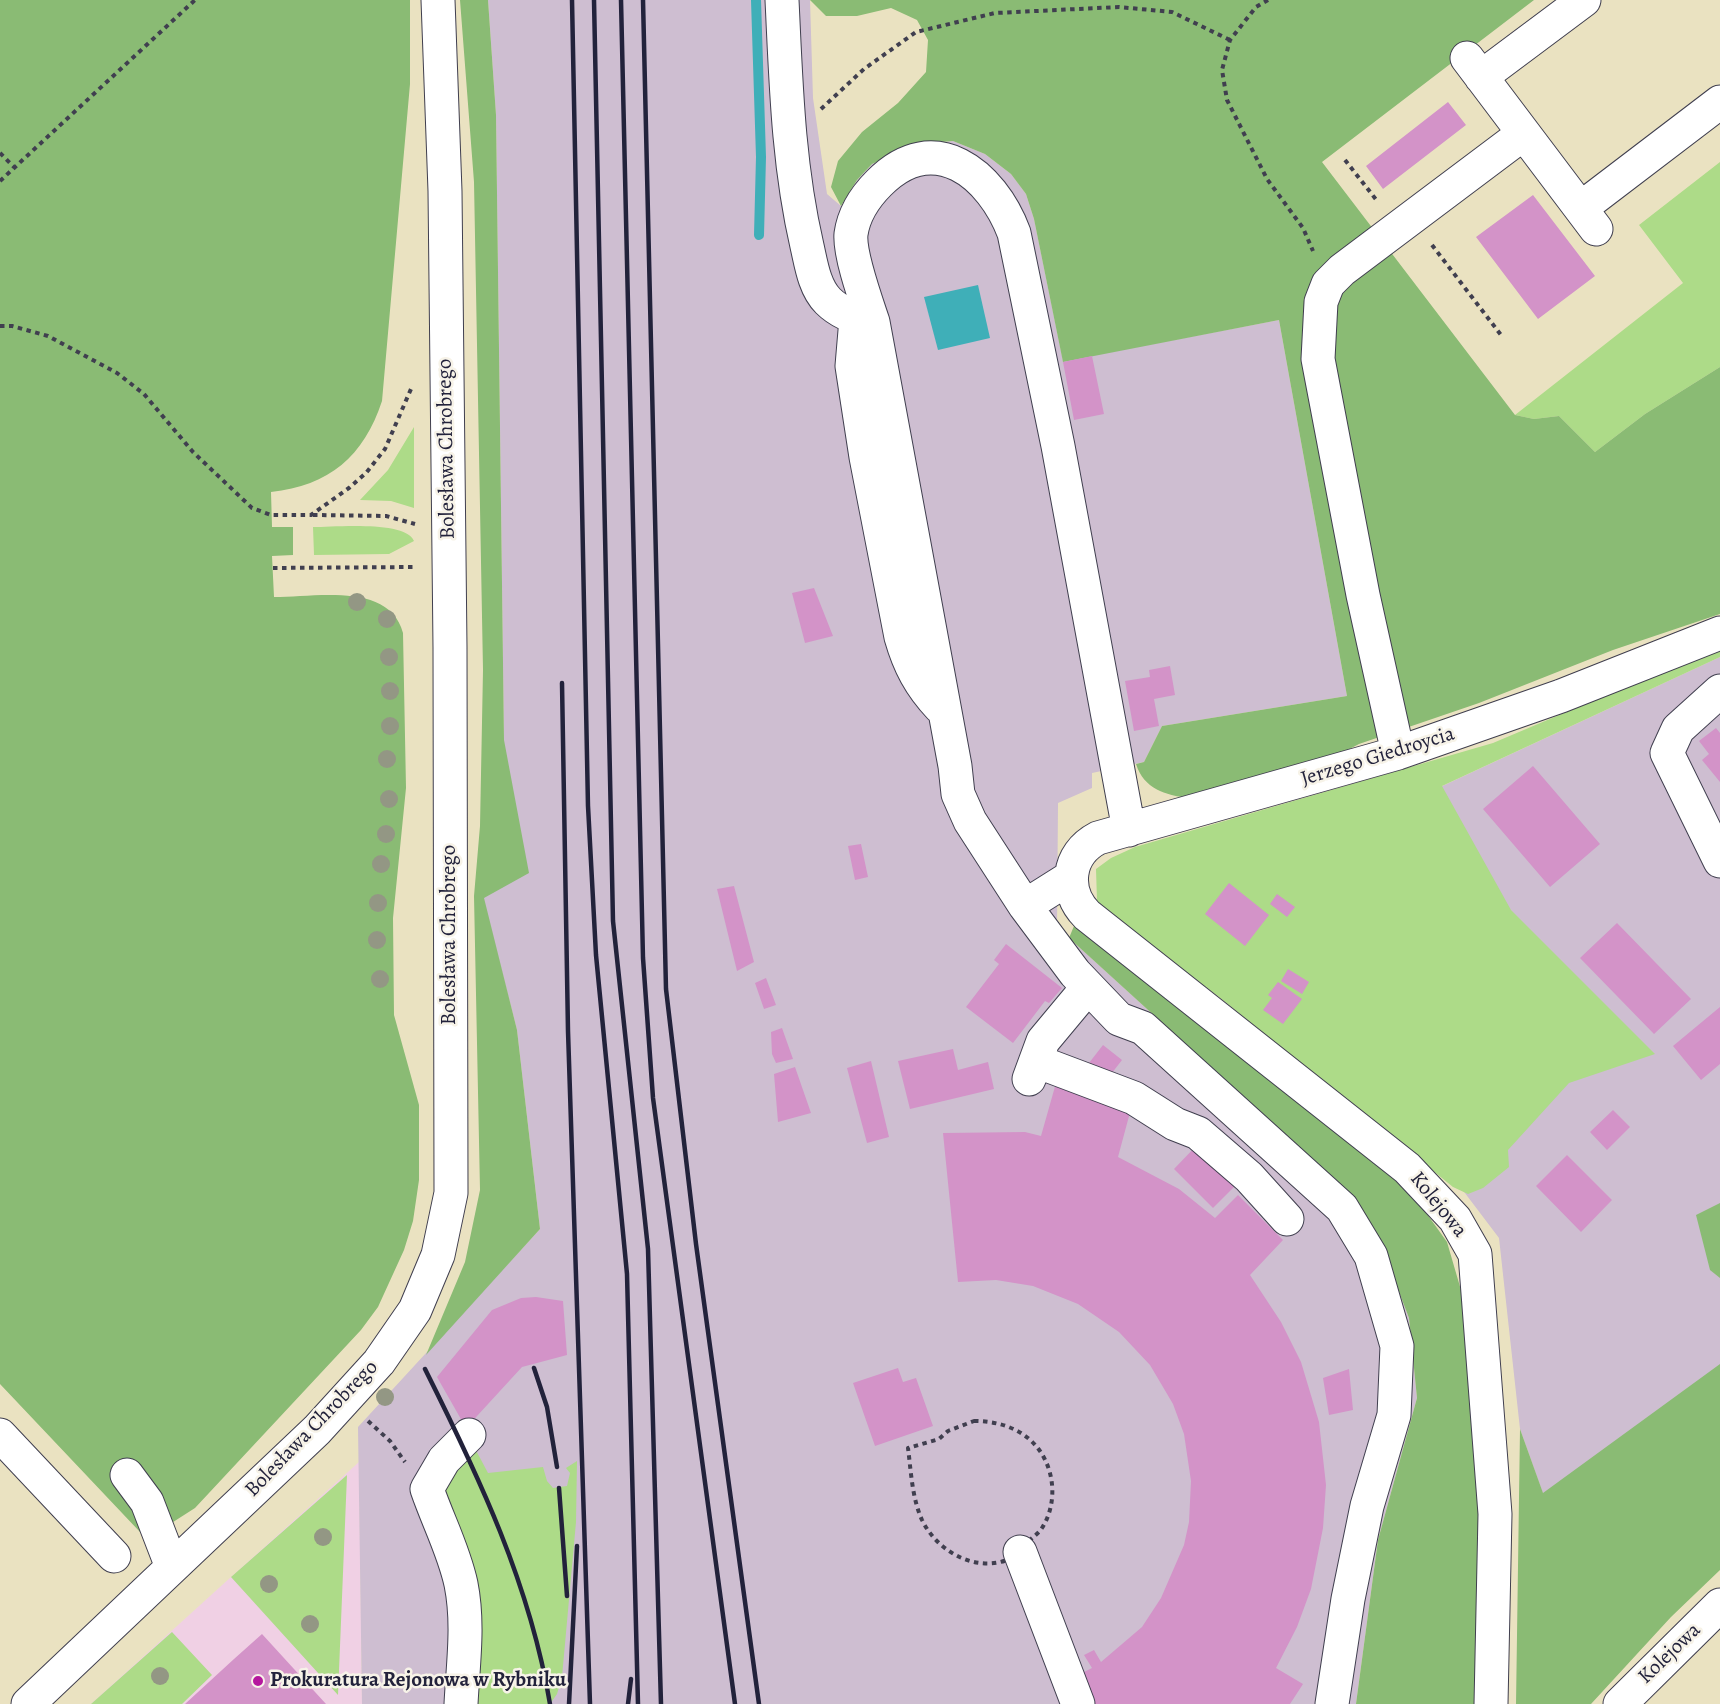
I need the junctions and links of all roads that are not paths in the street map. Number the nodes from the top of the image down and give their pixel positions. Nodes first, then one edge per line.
1 (438, 0) edge
2 (783, 0) edge
3 (1584, 0) edge
4 (1720, 102) edge
5 (1524, 134) junction
6 (864, 320) junction
7 (1720, 633) edge
8 (1720, 691) edge
9 (1398, 753) junction
10 (1129, 830) junction
11 (1720, 861) edge
12 (1072, 888) junction
13 (1025, 906) junction
14 (1088, 987) junction
15 (1287, 1219) dead end
16 (0, 1435) edge
17 (469, 1435) dead end
18 (127, 1475) dead end
19 (1020, 1552) road end
20 (114, 1556) dead end
21 (172, 1567) junction
22 (1720, 1605) edge
23 (28, 1704) edge
24 (460, 1704) edge
25 (1078, 1704) edge
26 (1332, 1704) edge
27 (1491, 1704) edge
28 (1620, 1704) edge

1 - 21 street, Bolesława Chrobrego
2 - 6 street
3 - 5 street
4 - 5 street
5 - 9 street
6 - 10 street
6 - 13 street
7 - 9 street, Jerzego Giedroycia
8 - 11 street
9 - 10 street, Jerzego Giedroycia
10 - 12 street, Jerzego Giedroycia
12 - 13 street
12 - 27 street, Kolejowa
13 - 14 street
14 - 15 street
14 - 26 street
16 - 20 street
17 - 24 street
18 - 21 street
19 - 25 street
21 - 23 street, Bolesława Chrobrego
22 - 28 street, Kolejowa

